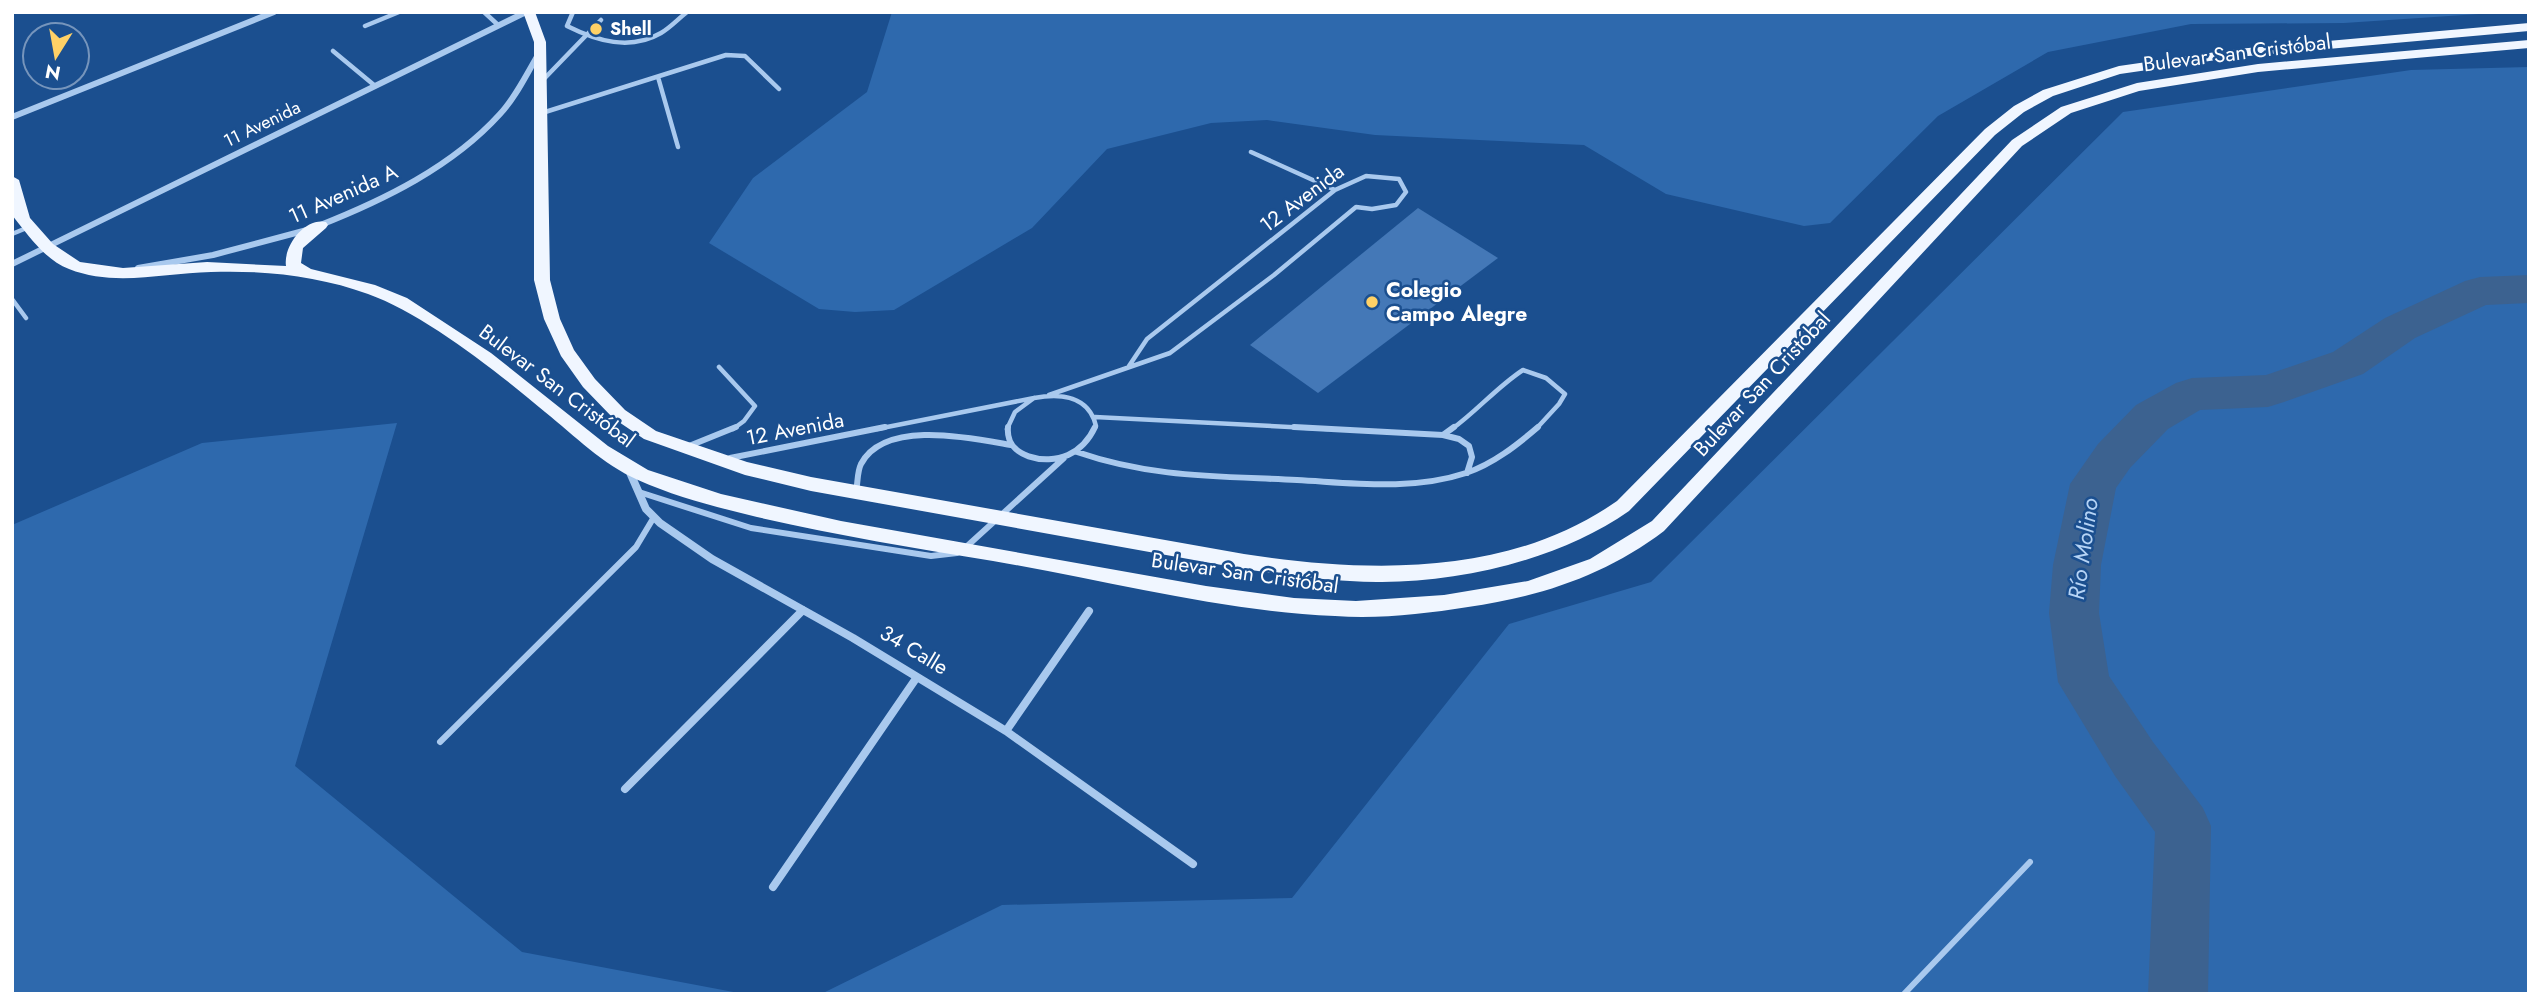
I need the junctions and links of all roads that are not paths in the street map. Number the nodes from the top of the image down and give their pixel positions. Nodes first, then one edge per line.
1 (274, 12) edge
2 (399, 12) edge
3 (484, 12) edge
4 (527, 12) edge
5 (573, 12) edge
6 (687, 12) edge
7 (601, 20) dead end
8 (497, 24) junction
9 (365, 26) dead end
10 (2529, 27) edge
11 (584, 35) junction
12 (2529, 44) edge
13 (333, 51) dead end
14 (538, 54) junction
15 (658, 78) junction
16 (541, 82) junction
17 (374, 85) junction
18 (779, 89) dead end
19 (542, 113) junction
20 (12, 117) edge
21 (678, 147) dead end
22 (1251, 152) dead end
23 (12, 180) edge
24 (1335, 190) junction
25 (12, 205) edge
26 (28, 224) junction
27 (321, 225) junction
28 (12, 233) edge
29 (46, 246) junction
30 (12, 264) edge
31 (109, 272) junction
32 (318, 276) junction
33 (12, 299) edge
34 (26, 318) dead end
35 (1129, 366) junction
36 (719, 367) dead end
37 (1102, 376) joint
38 (1049, 395) junction
39 (1036, 397) junction
40 (1095, 417) junction
41 (1443, 435) junction
42 (1011, 445) junction
43 (686, 446) junction
44 (1077, 452) junction
45 (1066, 457) junction
46 (724, 460) junction
47 (628, 467) junction
48 (1467, 473) junction
49 (636, 491) junction
50 (856, 491) junction
51 (654, 516) junction
52 (803, 610) junction
53 (1088, 611) dead end
54 (917, 677) junction
55 (1006, 731) junction
56 (440, 742) dead end
57 (625, 789) dead end
58 (2030, 862) dead end
59 (1193, 864) dead end
60 (773, 887) dead end
61 (1904, 994) edge

1 - 20 street
2 - 9 lane
3 - 8 lane
4 - 8 street, 11 Avenida
4 - 14 main road, Bulevar San Cristóbal
5 - 11 lane
6 - 11 lane
7 - 11 lane
8 - 17 street, 11 Avenida
10 - 50 main road, Bulevar San Cristóbal
11 - 16 lane
12 - 47 main road, Bulevar San Cristóbal
13 - 17 lane
14 - 16 main road, Bulevar San Cristóbal
14 - 27 street, 11 Avenida A
15 - 18 lane
15 - 19 lane
15 - 21 lane
16 - 19 main road, Bulevar San Cristóbal
17 - 29 street, 11 Avenida
19 - 43 main road, Bulevar San Cristóbal
22 - 24 lane
23 - 26 main road
24 - 35 lane, 12 Avenida
24 - 35 lane, 12 Avenida
25 - 26 main road
26 - 28 lane
26 - 29 main road
27 - 31 street, 11 Avenida A
27 - 32 main road
29 - 30 street, 11 Avenida
29 - 31 main road, Bulevar San Cristóbal
31 - 32 main road, Bulevar San Cristóbal
32 - 47 main road, Bulevar San Cristóbal
33 - 34 lane
35 - 37 lane, 12 Avenida
36 - 43 lane
37 - 38 lane, 12 Avenida
38 - 39 lane
38 - 40 lane
39 - 42 lane
39 - 46 lane, 12 Avenida
40 - 41 lane
40 - 44 lane
41 - 48 lane
41 - 48 lane
42 - 45 lane
42 - 50 lane
43 - 46 main road, Bulevar San Cristóbal
44 - 45 lane
44 - 48 lane
45 - 49 lane
46 - 50 main road, Bulevar San Cristóbal
47 - 49 street, 34 Calle
49 - 51 street, 34 Calle
51 - 52 street, 34 Calle
51 - 56 lane
52 - 54 street, 34 Calle
52 - 57 street
53 - 55 street
54 - 55 street, 34 Calle
54 - 60 street
55 - 59 street, 34 Calle
58 - 61 lane

